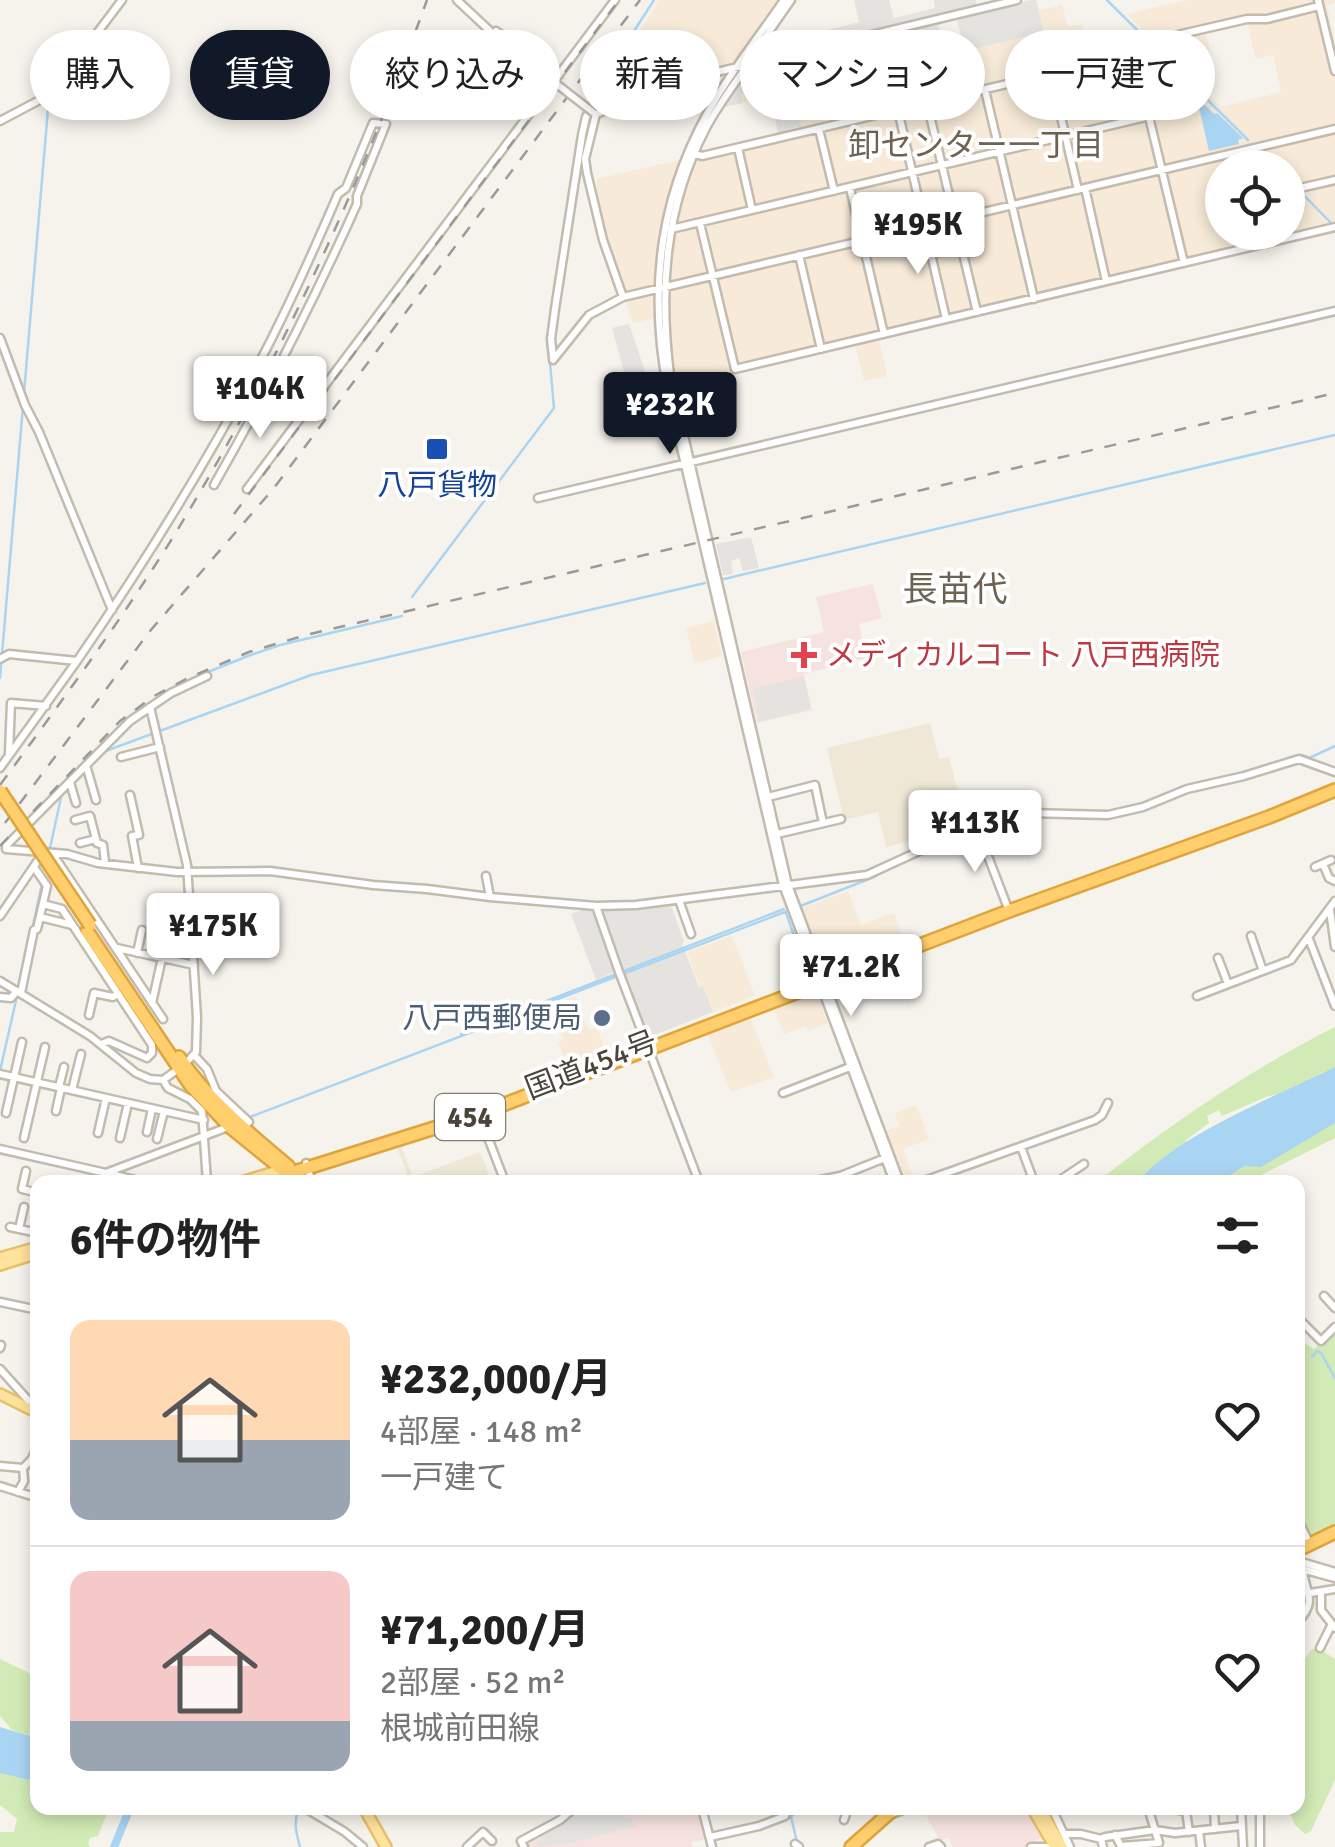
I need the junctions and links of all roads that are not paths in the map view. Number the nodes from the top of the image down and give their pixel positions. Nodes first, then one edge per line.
1 (457, 0) edge
2 (615, 0) edge
3 (787, 0) edge
4 (992, 0) edge
5 (1017, 0) edge
6 (117, 2) edge
7 (1319, 3) edge
8 (981, 8) junction
9 (469, 11) junction
10 (487, 30) edge
11 (496, 30) edge
12 (769, 30) edge
13 (889, 30) edge
14 (1198, 30) edge
15 (738, 66) junction
16 (1335, 71) edge
17 (720, 72) edge
18 (560, 74) edge
19 (740, 75) edge
20 (1005, 85) edge
21 (985, 90) joint
22 (580, 102) edge
23 (525, 120) edge
24 (585, 120) edge
25 (593, 120) edge
26 (856, 120) edge
27 (900, 120) edge
28 (932, 120) edge
29 (1062, 120) edge
30 (1132, 120) edge
31 (1150, 120) edge
32 (0, 122) edge
33 (819, 129) junction
34 (1335, 129) edge
35 (1066, 136) junction
36 (738, 148) junction
37 (1250, 149) joint
38 (692, 152) junction
39 (1000, 152) junction
40 (943, 166) junction
41 (1162, 169) junction
42 (912, 172) junction
43 (1335, 180) edge
44 (1305, 187) edge
45 (850, 188) junction
46 (1082, 189) junction
47 (343, 191) junction
48 (834, 191) junction
49 (356, 196) junction
50 (1012, 205) junction
51 (752, 210) junction
52 (956, 218) junction
53 (700, 223) junction
54 (925, 226) junction
55 (1335, 227) edge
56 (671, 229) junction
57 (1305, 234) edge
58 (863, 240) junction
59 (1238, 250) edge
60 (800, 256) junction
61 (1184, 263) junction
62 (712, 276) junction
63 (1106, 282) junction
64 (661, 289) junction
65 (623, 297) junction
66 (1034, 299) junction
67 (1335, 311) edge
68 (976, 312) junction
69 (946, 319) junction
70 (884, 334) junction
71 (0, 338) edge
72 (821, 349) junction
73 (687, 462) junction
74 (214, 486) dead end
75 (247, 489) dead end
76 (538, 498) dead end
77 (112, 611) junction
78 (0, 659) edge
79 (77, 661) junction
80 (207, 676) dead end
81 (46, 706) junction
82 (150, 706) junction
83 (160, 748) junction
84 (10, 754) junction
85 (121, 757) dead end
86 (86, 765) junction
87 (0, 768) edge
88 (1335, 772) edge
89 (70, 782) junction
90 (1335, 787) edge
91 (0, 792) edge
92 (130, 795) dead end
93 (768, 796) junction
94 (96, 800) dead end
95 (0, 802) edge
96 (76, 803) dead end
97 (841, 819) dead end
98 (74, 820) dead end
99 (823, 823) junction
100 (976, 825) junction
101 (777, 834) junction
102 (96, 839) junction
103 (80, 842) dead end
104 (44, 852) junction
105 (56, 853) junction
106 (105, 864) junction
107 (1323, 864) dead end
108 (34, 867) junction
109 (138, 868) junction
110 (188, 873) junction
111 (486, 876) dead end
112 (1335, 881) edge
113 (786, 885) junction
114 (490, 897) junction
115 (679, 900) junction
116 (1335, 901) edge
117 (43, 904) junction
118 (596, 906) junction
119 (1008, 908) junction
120 (1330, 908) junction
121 (0, 916) edge
122 (40, 917) junction
123 (72, 924) junction
124 (191, 925) junction
125 (88, 928) junction
126 (142, 930) dead end
127 (692, 934) dead end
128 (1251, 936) dead end
129 (153, 938) dead end
130 (1309, 939) junction
131 (115, 948) junction
132 (1335, 948) edge
133 (137, 952) junction
134 (162, 958) junction
135 (1218, 958) dead end
136 (194, 965) junction
137 (1262, 971) junction
138 (820, 980) junction
139 (0, 981) edge
140 (1228, 984) junction
141 (18, 992) junction
142 (118, 994) junction
143 (1197, 996) dead end
144 (0, 998) edge
145 (152, 1004) junction
146 (1335, 1006) edge
147 (88, 1015) dead end
148 (163, 1019) dead end
149 (22, 1042) dead end
150 (101, 1044) junction
151 (46, 1046) dead end
152 (647, 1047) junction
153 (81, 1054) dead end
154 (186, 1063) junction
155 (850, 1066) junction
156 (64, 1067) dead end
157 (0, 1074) edge
158 (14, 1078) junction
159 (163, 1080) junction
160 (38, 1082) junction
161 (60, 1088) junction
162 (72, 1090) junction
163 (782, 1093) dead end
164 (106, 1098) junction
165 (1108, 1103) dead end
166 (128, 1104) junction
167 (152, 1109) junction
168 (56, 1110) dead end
169 (164, 1111) junction
170 (478, 1111) junction
171 (6, 1113) dead end
172 (204, 1120) junction
173 (236, 1127) junction
174 (147, 1132) dead end
175 (98, 1133) dead end
176 (204, 1136) junction
177 (24, 1138) dead end
178 (120, 1138) dead end
179 (157, 1139) dead end
180 (1020, 1147) junction
181 (0, 1149) edge
182 (884, 1158) junction
183 (1084, 1164) dead end
184 (307, 1166) junction
185 (957, 1170) junction
186 (26, 1171) dead end
187 (286, 1171) junction
188 (106, 1173) junction
189 (114, 1175) edge
190 (207, 1175) edge
191 (270, 1175) edge
192 (277, 1175) edge
193 (310, 1175) edge
194 (502, 1175) edge
195 (697, 1175) edge
196 (842, 1175) edge
197 (893, 1175) edge
198 (894, 1175) edge
199 (942, 1175) edge
200 (959, 1175) edge
201 (1031, 1175) edge
202 (1068, 1175) edge
203 (30, 1191) edge
204 (24, 1206) dead end
205 (30, 1231) edge
206 (30, 1253) edge
207 (0, 1262) edge
208 (1324, 1296) dead end
209 (0, 1302) edge
210 (30, 1308) edge
211 (1335, 1308) edge
212 (1305, 1325) edge
213 (1335, 1327) edge
214 (0, 1369) edge
215 (0, 1394) edge
216 (30, 1403) edge
217 (30, 1408) edge
218 (30, 1462) edge
219 (0, 1466) edge
220 (23, 1468) junction
221 (0, 1486) edge
222 (18, 1492) junction
223 (30, 1496) edge
224 (1335, 1532) edge
225 (1305, 1534) edge
226 (1311, 1546) junction
227 (1305, 1548) edge
228 (1305, 1568) edge
229 (1335, 1575) edge
230 (1305, 1583) edge
231 (1335, 1589) edge
232 (1320, 1592) junction
233 (1310, 1593) junction
234 (1305, 1612) edge
235 (1334, 1626) edge
236 (1320, 1648) dead end
237 (317, 1815) edge
238 (368, 1815) edge
239 (566, 1815) edge
240 (704, 1815) edge
241 (786, 1815) edge
242 (846, 1815) edge
243 (880, 1815) edge
244 (881, 1815) edge
245 (1040, 1815) edge
246 (1054, 1815) edge
247 (1150, 1815) edge
248 (1187, 1815) edge
249 (1214, 1815) edge
250 (1241, 1815) edge
251 (1260, 1815) edge
252 (844, 1820) dead end
253 (1242, 1826) junction
254 (1215, 1829) junction
255 (1155, 1830) junction
256 (1199, 1830) junction
257 (1189, 1832) junction
258 (1064, 1834) junction
259 (1116, 1836) junction
260 (710, 1837) junction
261 (492, 1842) dead end
262 (1102, 1843) edge
263 (363, 1847) edge
264 (386, 1847) edge
265 (468, 1847) edge
266 (524, 1847) edge
267 (712, 1847) edge
268 (841, 1847) edge
269 (851, 1847) edge
270 (929, 1847) edge
271 (941, 1847) edge
272 (1031, 1847) edge
273 (1047, 1847) edge
274 (1059, 1847) edge
275 (1070, 1847) edge
276 (1201, 1847) edge
277 (1243, 1847) edge
278 (1260, 1847) edge

1 - 9 street
2 - 18 street
3 - 12 street
3 - 15 street
4 - 8 street
5 - 8 street
6 - 32 street
7 - 14 street
7 - 16 street
8 - 13 street
9 - 10 street
9 - 11 street
9 - 22 street, bridge
15 - 17 street
15 - 38 street
19 - 38 street
20 - 21 street
21 - 39 street
23 - 75 street
24 - 65 street
25 - 65 street
26 - 33 street
27 - 42 street
28 - 40 street
29 - 35 street
30 - 35 street
31 - 41 street
33 - 36 street
33 - 48 street
34 - 37 street
35 - 39 street
35 - 46 street
36 - 38 street
36 - 51 street
37 - 41 street
38 - 56 street
38 - 64 street
39 - 40 street
39 - 50 street
40 - 42 street
40 - 52 street
41 - 46 street
41 - 61 street
42 - 45 street
42 - 54 street
43 - 44 street
45 - 48 street
45 - 58 street
46 - 50 street
46 - 63 street
47 - 49 street
47 - 49 street
47 - 77 street
48 - 51 street
49 - 74 street
50 - 52 street
50 - 66 street
51 - 53 street
52 - 54 street
52 - 68 street
53 - 56 street
53 - 62 street
54 - 58 street
54 - 69 street
55 - 57 street
56 - 64 street
58 - 60 street
58 - 70 street
59 - 61 street
60 - 62 street
60 - 72 street
61 - 63 street
62 - 64 street
62 - 72 street
63 - 66 street
64 - 65 street
64 - 73 street
66 - 68 street
67 - 73 street
68 - 69 street
69 - 70 street
70 - 72 street
71 - 77 street
73 - 76 street
73 - 93 street
73 - 113 street
77 - 79 street
78 - 79 street
79 - 81 street
80 - 82 street
81 - 84 street
81 - 84 street
82 - 83 street
82 - 86 street
83 - 85 street
83 - 110 street
84 - 87 street
86 - 89 street
86 - 94 street
88 - 100 street
89 - 96 street
89 - 104 street
90 - 119 highway, 国道454号 / 454
91 - 125 highway, bridge
92 - 109 street
93 - 99 street
93 - 101 street
95 - 125 highway, bridge
97 - 99 street
98 - 102 street
99 - 101 street
100 - 113 street
100 - 119 street
101 - 113 street
102 - 103 street
102 - 106 street
104 - 105 street
104 - 108 street
105 - 106 street
105 - 131 street
106 - 109 street
107 - 112 street
108 - 117 street
108 - 121 street
109 - 110 street
110 - 114 street
110 - 124 street
111 - 114 street
113 - 115 street
113 - 138 street
114 - 118 street
115 - 118 street
115 - 127 street
116 - 120 street
117 - 122 street
117 - 123 street
118 - 152 street
119 - 138 highway, 国道454号 / 454
120 - 130 street
120 - 132 street
122 - 123 street
122 - 141 street
123 - 142 street
124 - 129 street
124 - 136 street
125 - 154 highway
126 - 133 street
128 - 137 street
130 - 137 street
130 - 146 street
131 - 133 street
131 - 145 street
133 - 134 street
134 - 136 street
134 - 145 street
135 - 140 street
136 - 154 street
137 - 140 street
138 - 152 highway, 国道454号 / 454
138 - 155 street
138 - 198 street
139 - 141 street
140 - 143 street
141 - 144 street
141 - 150 street
142 - 147 street
142 - 150 street
145 - 148 street
149 - 158 street
150 - 159 street
151 - 160 street
152 - 170 highway, 国道454号 / 454
152 - 195 street
153 - 162 street
154 - 159 street
154 - 173 highway
155 - 163 street
155 - 182 street
156 - 161 street
157 - 158 street
158 - 160 street
158 - 171 street
159 - 172 street
160 - 161 street
160 - 177 street
161 - 162 street
161 - 168 street
162 - 164 street
164 - 166 street
164 - 175 street
165 - 180 street
166 - 167 street
166 - 178 street
167 - 169 street
167 - 174 street
169 - 172 street
169 - 179 street
170 - 184 highway, 国道454号 / 454
170 - 194 street
172 - 176 street
173 - 176 street
173 - 187 highway
176 - 188 street
176 - 190 street
180 - 185 street
180 - 201 street
181 - 188 street
182 - 196 street
182 - 197 street
183 - 202 street
184 - 187 highway, 国道454号 / 454
184 - 193 street
185 - 199 street
185 - 200 street
186 - 203 street
187 - 191 main road
187 - 192 main road
188 - 189 street
204 - 205 street
206 - 207 main road
208 - 211 street
209 - 210 street
212 - 213 street
214 - 216 street
215 - 217 main road
218 - 220 street
219 - 220 street
220 - 222 street
221 - 222 street
222 - 223 street
224 - 226 highway
225 - 226 street
226 - 227 highway
228 - 229 street
230 - 233 street
231 - 232 street
232 - 233 street
232 - 235 street
233 - 234 street
235 - 236 street
237 - 263 street
238 - 264 main road
239 - 266 street
240 - 260 street
241 - 260 street
242 - 252 street
243 - 268 highway
244 - 269 highway
245 - 274 main road
246 - 258 street
247 - 255 street
248 - 257 street
249 - 254 street
250 - 253 street
251 - 278 street
253 - 254 street
253 - 277 street
254 - 256 street
255 - 257 street
255 - 259 street
255 - 259 street
256 - 257 street
256 - 276 street
258 - 262 street
258 - 275 street
259 - 262 street
260 - 267 street
261 - 265 street
270 - 271 street
272 - 273 street

